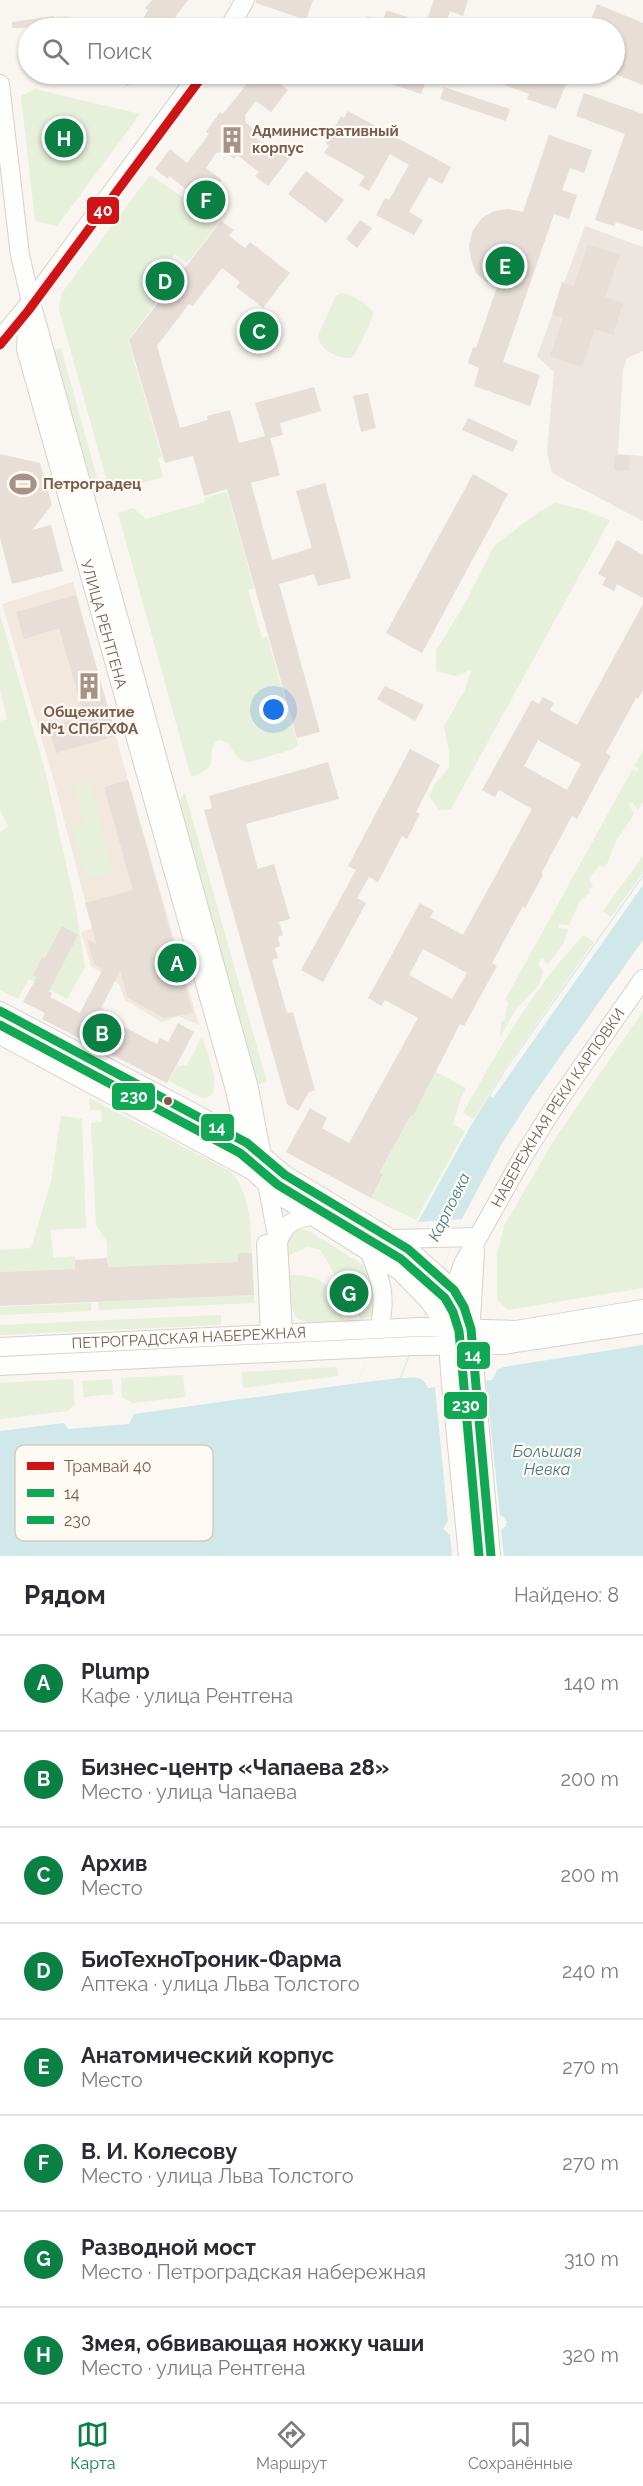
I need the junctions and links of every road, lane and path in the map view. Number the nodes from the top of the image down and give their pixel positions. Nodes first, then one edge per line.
1 (245, 0) edge
2 (235, 18) edge
3 (0, 84) edge
4 (192, 84) edge
5 (31, 302) junction
6 (0, 339) edge
7 (643, 979) edge
8 (0, 1011) edge
9 (0, 1035) edge
10 (254, 1156) junction
11 (267, 1183) junction
12 (311, 1216) junction
13 (477, 1237) junction
14 (278, 1241) junction
15 (410, 1244) junction
16 (369, 1250) junction
17 (454, 1290) junction
18 (643, 1309) edge
19 (643, 1324) edge
20 (379, 1329) junction
21 (277, 1334) junction
22 (448, 1337) junction
23 (471, 1337) junction
24 (0, 1347) edge
25 (0, 1366) edge
26 (468, 1556) edge
27 (491, 1556) edge

1 - 2 street
3 - 5 street, УЛИЦА РЕНТГЕНА
4 - 5 street
5 - 6 street
5 - 10 street, УЛИЦА РЕНТГЕНА
7 - 13 street, НАБЕРЕЖНАЯ РЕКИ КАРПОВКИ
8 - 10 street
9 - 10 street
10 - 11 street, УЛИЦА РЕНТГЕНА
10 - 15 street
10 - 21 street, УЛИЦА РЕНТГЕНА
11 - 12 street
11 - 14 street, УЛИЦА РЕНТГЕНА
12 - 14 street
12 - 16 street
13 - 15 street
13 - 17 street, НАБЕРЕЖНАЯ РЕКИ КАРПОВКИ
13 - 23 street, НАБЕРЕЖНАЯ РЕКИ КАРПОВКИ
14 - 21 street, УЛИЦА РЕНТГЕНА
15 - 17 street
16 - 20 street
16 - 22 street
17 - 22 street, НАБЕРЕЖНАЯ РЕКИ КАРПОВКИ
17 - 23 street
18 - 23 street
19 - 23 street
20 - 21 street, ПЕТРОГРАДСКАЯ НАБЕРЕЖНАЯ
20 - 22 street, ПЕТРОГРАДСКАЯ НАБЕРЕЖНАЯ
21 - 24 street, ПЕТРОГРАДСКАЯ НАБЕРЕЖНАЯ
22 - 23 street
22 - 25 street, ПЕТРОГРАДСКАЯ НАБЕРЕЖНАЯ
22 - 26 street
23 - 27 street

